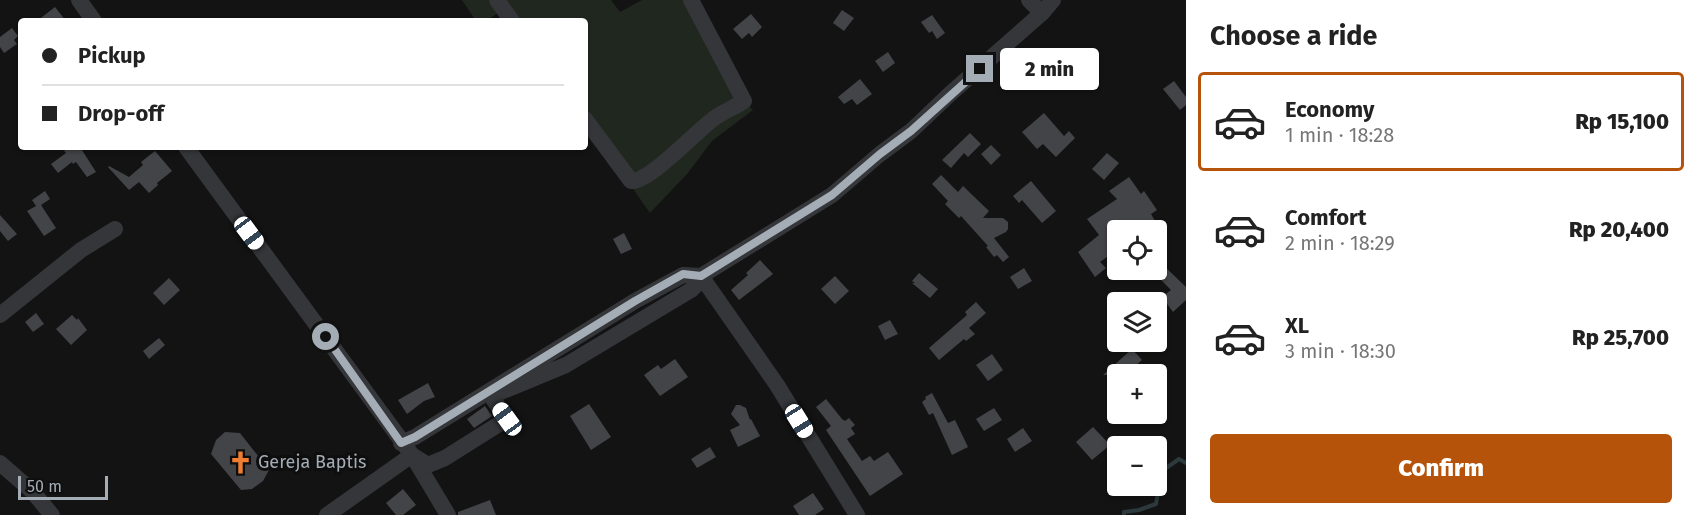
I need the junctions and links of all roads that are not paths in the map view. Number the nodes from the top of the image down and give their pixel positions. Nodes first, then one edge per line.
1 (79, 0) edge
2 (498, 0) edge
3 (691, 0) edge
4 (1029, 0) edge
5 (1053, 0) edge
6 (1042, 14) junction
7 (92, 18) edge
8 (510, 18) edge
9 (588, 123) edge
10 (188, 150) edge
11 (115, 230) dead end
12 (701, 276) junction
13 (0, 315) edge
14 (406, 449) junction
15 (0, 463) edge
16 (52, 515) edge
17 (327, 515) edge
18 (448, 515) edge
19 (857, 515) edge

1 - 7 street
2 - 8 street
3 - 9 street
4 - 6 street
5 - 6 street
6 - 12 street
10 - 14 street
11 - 13 street
12 - 14 street
12 - 14 street
12 - 19 street
14 - 17 street
14 - 18 street
15 - 16 street

